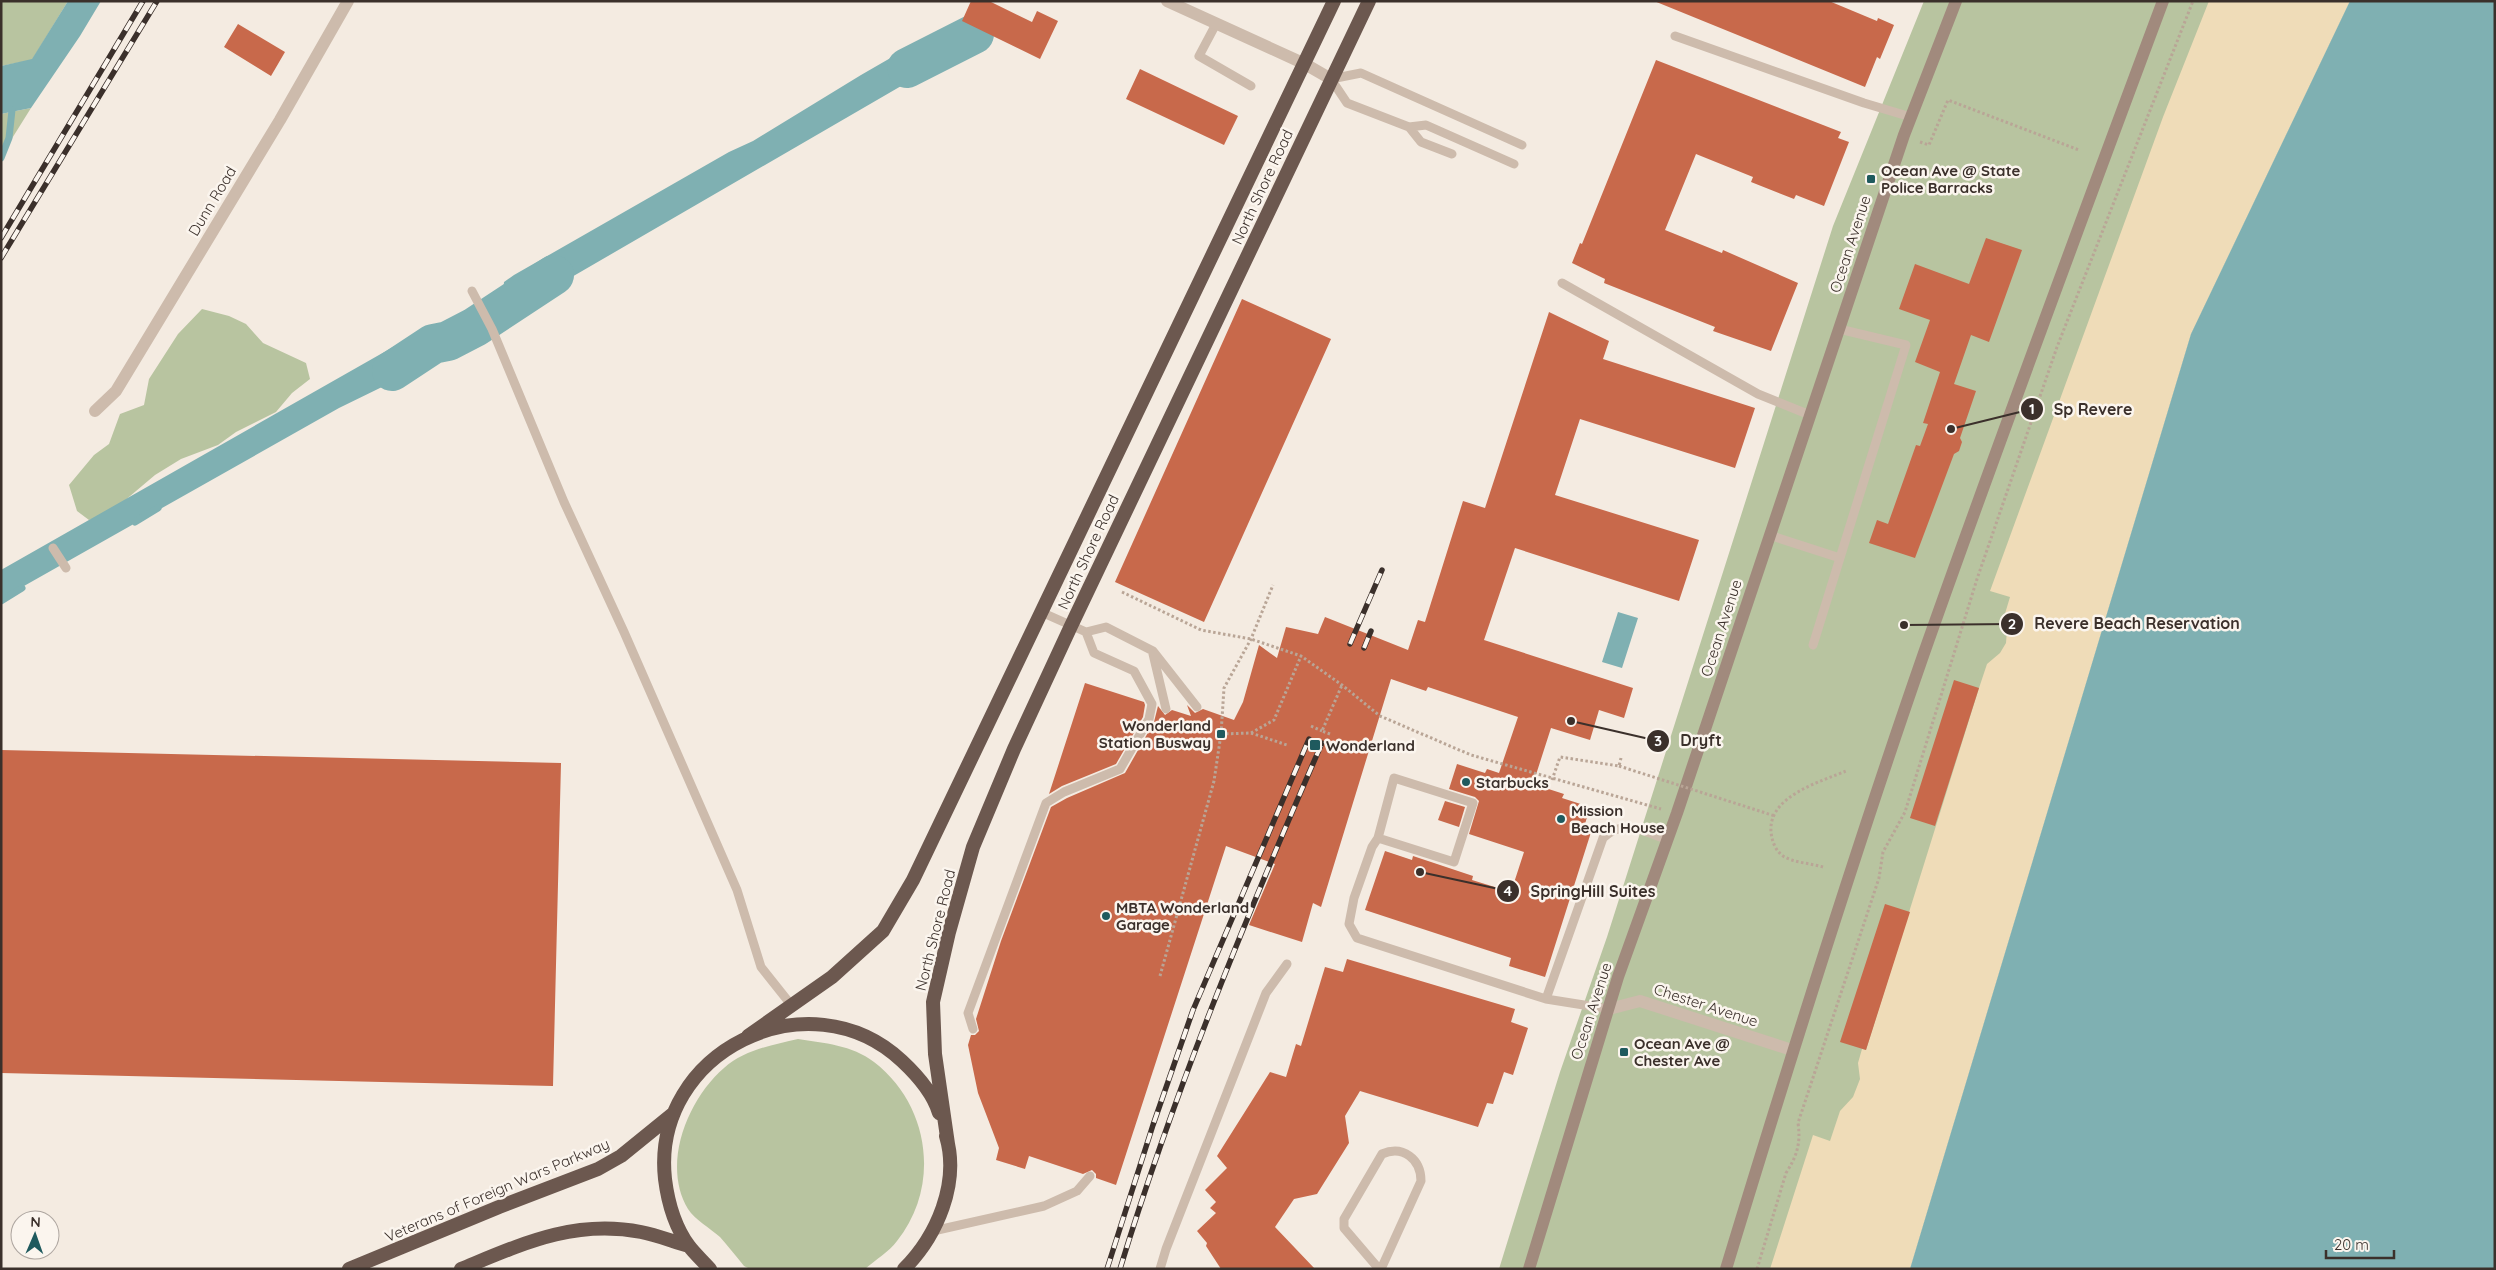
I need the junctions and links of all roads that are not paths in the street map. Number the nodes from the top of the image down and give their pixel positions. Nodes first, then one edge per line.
1 (348, 1) edge
2 (1167, 1) edge
3 (1334, 1) edge
4 (1369, 1) edge
5 (1956, 1) edge
6 (2163, 1) edge
7 (1216, 24) junction
8 (1675, 36) dead end
9 (1304, 64) junction
10 (1331, 79) junction
11 (1251, 86) dead end
12 (1910, 117) junction
13 (1409, 127) junction
14 (1522, 146) dead end
15 (1452, 154) dead end
16 (1514, 164) dead end
17 (1562, 283) dead end
18 (472, 291) dead end
19 (1840, 329) junction
20 (96, 411) dead end
21 (1810, 415) junction
22 (1769, 535) junction
23 (53, 548) dead end
24 (1840, 558) junction
25 (66, 568) dead end
26 (1041, 612) junction
27 (1071, 626) junction
28 (1086, 632) junction
29 (1813, 645) dead end
30 (1153, 651) junction
31 (1198, 708) dead end
32 (1166, 709) dead end
33 (1378, 838) junction
34 (1666, 840) junction
35 (1287, 964) dead end
36 (1546, 999) junction
37 (792, 1006) junction
38 (1609, 1008) junction
39 (973, 1030) dead end
40 (748, 1036) junction
41 (1792, 1050) junction
42 (674, 1113) junction
43 (948, 1144) junction
44 (1090, 1176) dead end
45 (933, 1231) junction
46 (689, 1246) junction
47 (349, 1269) edge
48 (461, 1269) edge
49 (710, 1269) edge
50 (904, 1269) edge
51 (1160, 1269) edge
52 (1380, 1269) edge
53 (1529, 1269) edge
54 (1726, 1269) edge

1 - 20 street, Dunn Road
2 - 7 street
3 - 9 highway, North Shore Road
4 - 10 highway, North Shore Road
5 - 12 main road, Ocean Avenue
6 - 41 main road
7 - 9 street
7 - 11 lane
8 - 12 lane
9 - 10 street
9 - 26 highway, North Shore Road
10 - 13 lane
10 - 14 lane
10 - 27 highway, North Shore Road
12 - 19 main road, Ocean Avenue
13 - 15 lane
13 - 16 lane
17 - 21 lane
18 - 37 lane
19 - 21 main road, Ocean Avenue
19 - 24 lane
21 - 22 main road, Ocean Avenue
22 - 24 lane
22 - 34 main road, Ocean Avenue
23 - 25 lane
24 - 29 lane
26 - 27 lane
26 - 37 highway, North Shore Road
27 - 28 lane
27 - 43 highway, North Shore Road
28 - 30 lane
28 - 39 lane
30 - 31 lane
30 - 32 lane
33 - 33 lane
33 - 36 lane
34 - 36 lane
34 - 38 main road, Ocean Avenue
35 - 51 lane
36 - 38 lane
37 - 40 highway, North Shore Road
38 - 41 street, Chester Avenue
38 - 53 main road, Ocean Avenue
40 - 42 highway
40 - 43 highway
41 - 54 main road
42 - 46 highway
42 - 47 highway, Veterans of Foreign Wars Parkway
43 - 45 highway
44 - 45 lane
45 - 50 highway
46 - 48 highway
46 - 49 highway
52 - 52 lane

